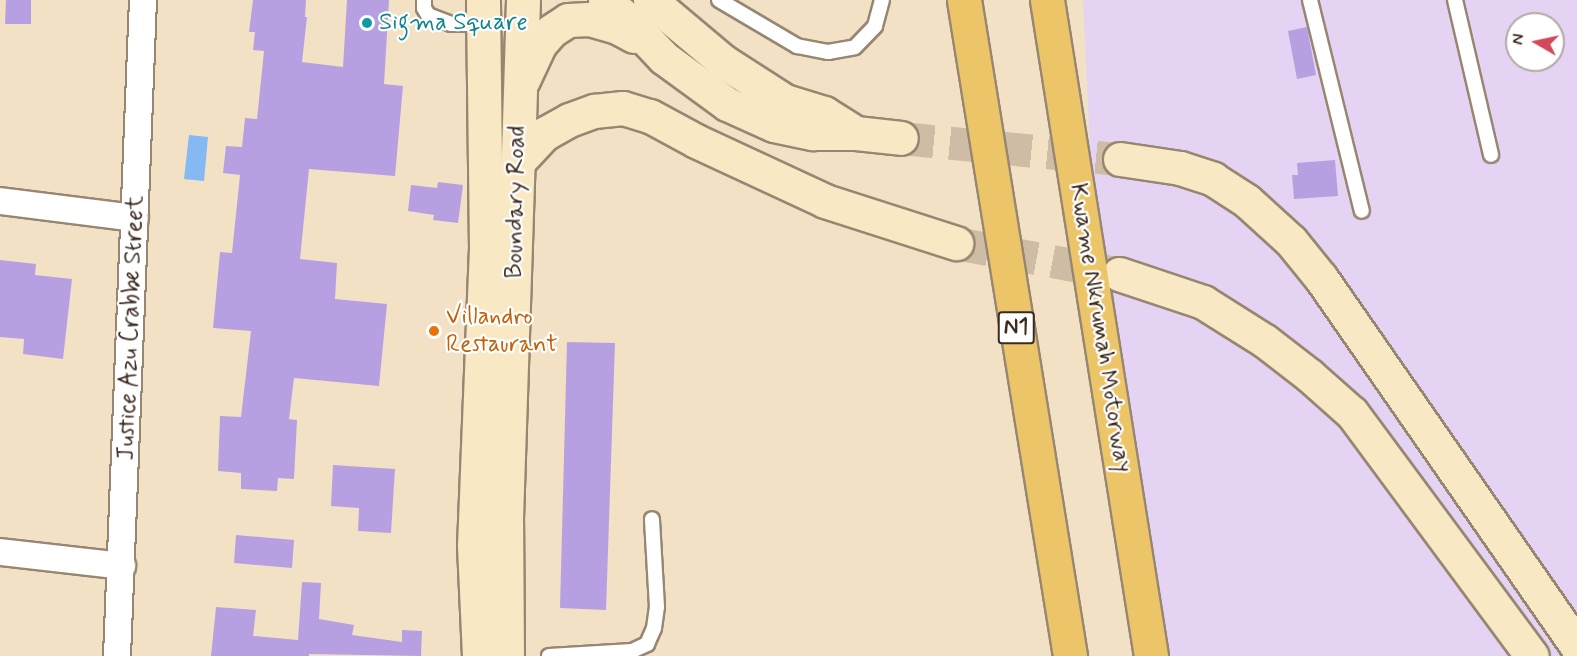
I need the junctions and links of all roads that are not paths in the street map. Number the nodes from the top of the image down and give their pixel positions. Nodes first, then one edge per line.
1 (143, 0) edge
2 (424, 0) edge
3 (523, 0) edge
4 (604, 0) edge
5 (650, 0) edge
6 (719, 0) edge
7 (882, 0) edge
8 (964, 0) edge
9 (1047, 0) edge
10 (1071, 0) edge
11 (1310, 0) edge
12 (1455, 0) edge
13 (483, 12) edge
14 (652, 46) junction
15 (519, 90) junction
16 (1067, 116) junction
17 (856, 133) junction
18 (902, 138) tunnel mouth
19 (1491, 155) dead end
20 (1120, 159) tunnel mouth
21 (517, 163) junction
22 (0, 201) edge
23 (1362, 211) dead end
24 (135, 218) junction
25 (956, 243) tunnel mouth
26 (1119, 274) tunnel mouth
27 (652, 519) dead end
28 (0, 552) edge
29 (122, 566) junction
30 (1539, 589) junction
31 (1577, 646) edge
32 (117, 656) edge
33 (478, 656) edge
34 (507, 656) edge
35 (549, 656) edge
36 (1070, 656) edge
37 (1151, 656) edge
38 (1532, 656) edge

1 - 24 street, Justice Azu Crabbe Street
2 - 13 lane
3 - 15 main road, Boundary Road
4 - 14 main road
5 - 17 main road
6 - 7 lane
8 - 36 highway, N1
9 - 16 highway, Kwame Nkrumah Motorway
10 - 16 highway
11 - 23 lane
12 - 19 lane
13 - 33 main road, Boundary Road
14 - 15 main road
14 - 17 main road
15 - 21 main road, Boundary Road
16 - 37 highway, Kwame Nkrumah Motorway
17 - 18 main road
20 - 30 main road
21 - 25 main road
21 - 34 main road, Boundary Road
22 - 24 street
24 - 29 street, Justice Azu Crabbe Street
26 - 38 main road
27 - 35 lane
28 - 29 street
29 - 32 street, Justice Azu Crabbe Street
30 - 31 main road
30 - 38 main road

